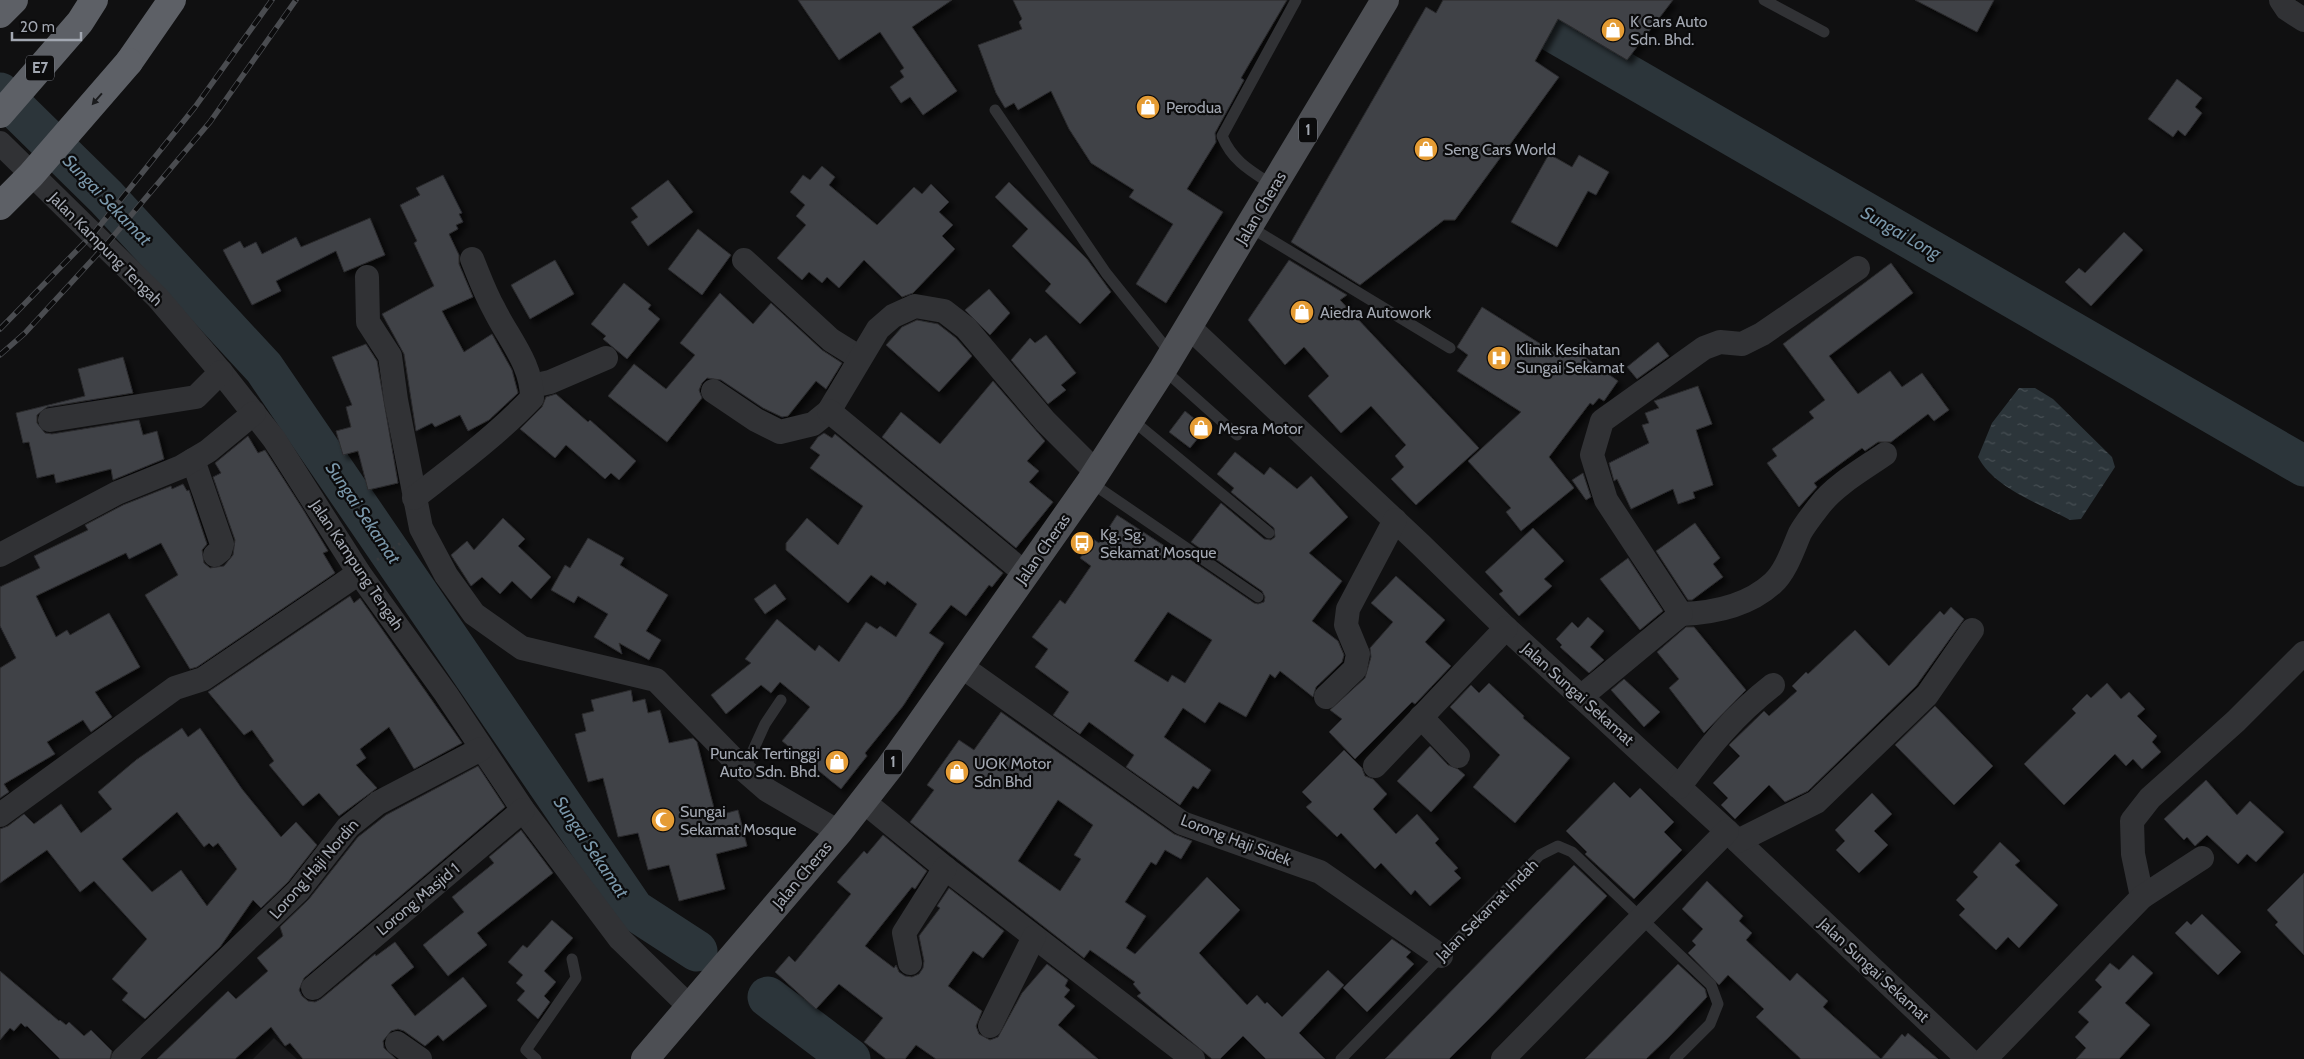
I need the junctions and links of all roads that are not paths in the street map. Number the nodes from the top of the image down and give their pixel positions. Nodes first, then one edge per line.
1 (14, 0) edge
2 (172, 0) edge
3 (1296, 0) edge
4 (1385, 0) edge
5 (1764, 0) edge
6 (2281, 0) edge
7 (87, 11) edge
8 (0, 14) edge
9 (2304, 20) edge
10 (1824, 32) dead end
11 (995, 110) dead end
12 (0, 114) edge
13 (0, 143) edge
14 (1275, 187) junction
15 (0, 206) edge
16 (1250, 227) junction
17 (472, 259) dead end
18 (744, 260) dead end
19 (1858, 268) dead end
20 (366, 277) dead end
21 (1189, 327) junction
22 (1450, 348) dead end
23 (606, 358) dead end
24 (860, 358) junction
25 (1168, 362) junction
26 (221, 372) junction
27 (532, 386) junction
28 (713, 392) dead end
29 (829, 411) junction
30 (254, 414) junction
31 (1131, 419) junction
32 (50, 420) dead end
33 (1237, 435) dead end
34 (1886, 454) dead end
35 (192, 460) junction
36 (1093, 477) junction
37 (414, 498) junction
38 (1395, 520) junction
39 (1269, 534) dead end
40 (0, 555) edge
41 (215, 555) dead end
42 (359, 574) junction
43 (1026, 574) junction
44 (1258, 597) dead end
45 (1681, 614) junction
46 (1506, 628) junction
47 (1972, 630) dead end
48 (2304, 653) edge
49 (961, 666) junction
50 (1773, 685) dead end
51 (1326, 696) dead end
52 (1582, 696) junction
53 (781, 700) dead end
54 (1421, 717) junction
55 (481, 748) junction
56 (1458, 756) dead end
57 (1375, 766) dead end
58 (744, 770) junction
59 (1679, 787) junction
60 (863, 801) junction
61 (523, 810) junction
62 (0, 815) edge
63 (839, 832) junction
64 (1732, 836) junction
65 (2202, 858) dead end
66 (945, 868) junction
67 (2142, 897) junction
68 (1643, 919) junction
69 (1034, 936) junction
70 (1441, 956) junction
71 (572, 959) dead end
72 (910, 963) dead end
73 (313, 988) dead end
74 (690, 1006) junction
75 (990, 1026) dead end
76 (397, 1043) dead end
77 (123, 1059) edge
78 (420, 1059) edge
79 (536, 1059) edge
80 (645, 1059) edge
81 (1193, 1059) edge
82 (1341, 1059) edge
83 (1503, 1059) edge
84 (1675, 1059) edge
85 (1968, 1059) edge
86 (1985, 1059) edge

1 - 8 highway
2 -> 15 highway, bridge
3 - 14 lane
4 - 14 main road, Jalan Cheras / 1
5 - 10 lane
6 - 9 street
7 - 12 highway, E7
11 - 25 lane
13 - 26 street, Jalan Kampung Tengah
14 - 16 main road, Jalan Cheras / 1
16 - 21 main road, Jalan Cheras / 1
16 - 22 lane
17 - 27 street
18 - 24 street
19 - 45 street
20 - 37 street
21 - 25 main road, Jalan Cheras / 1
21 - 38 street, Jalan Sungai Sekamat
23 - 27 street
24 - 29 street
24 - 36 street
25 - 31 main road, Jalan Cheras / 1
25 - 33 lane
26 - 30 street, Jalan Kampung Tengah
26 - 32 street
27 - 37 street
28 - 29 street
29 - 43 street
30 - 35 street
30 - 42 street, Jalan Kampung Tengah
31 - 36 main road, Jalan Cheras / 1
31 - 39 lane
34 - 45 street
35 - 40 street
35 - 41 street
36 - 43 main road, Jalan Cheras / 1
36 - 44 lane
37 - 58 street
38 - 46 street, Jalan Sungai Sekamat
38 - 51 street
42 - 55 street, Jalan Kampung Tengah
42 - 62 street
43 - 49 main road, Jalan Cheras / 1
45 - 52 street
46 - 52 street, Jalan Sungai Sekamat
46 - 54 street
47 - 64 street
48 - 67 street
49 - 60 main road, Jalan Cheras / 1
49 - 70 street, Lorong Haji Sidek
50 - 59 street
52 - 59 street, Jalan Sungai Sekamat
53 - 58 lane
54 - 56 street
54 - 57 street
55 - 61 street, Jalan Kampung Tengah
55 - 77 street, Lorong Haji Nordin
58 - 63 street
59 - 64 street, Jalan Sungai Sekamat
60 - 63 main road, Jalan Cheras / 1
60 - 66 street
61 - 73 street, Lorong Masjid 1
61 - 74 street, Jalan Kampung Tengah
63 - 74 main road, Jalan Cheras / 1
64 - 68 street
64 - 85 street, Jalan Sungai Sekamat
65 - 67 street
66 - 69 street
66 - 72 street
67 - 86 street
68 - 70 lane, Jalan Sekamat Indah
68 - 83 street
68 - 84 lane, Jalan Sekamat Indah
69 - 75 street
69 - 81 street
70 - 82 lane, Jalan Sekamat Indah
71 - 79 lane
74 - 80 main road, Jalan Cheras / 1
76 - 78 street

